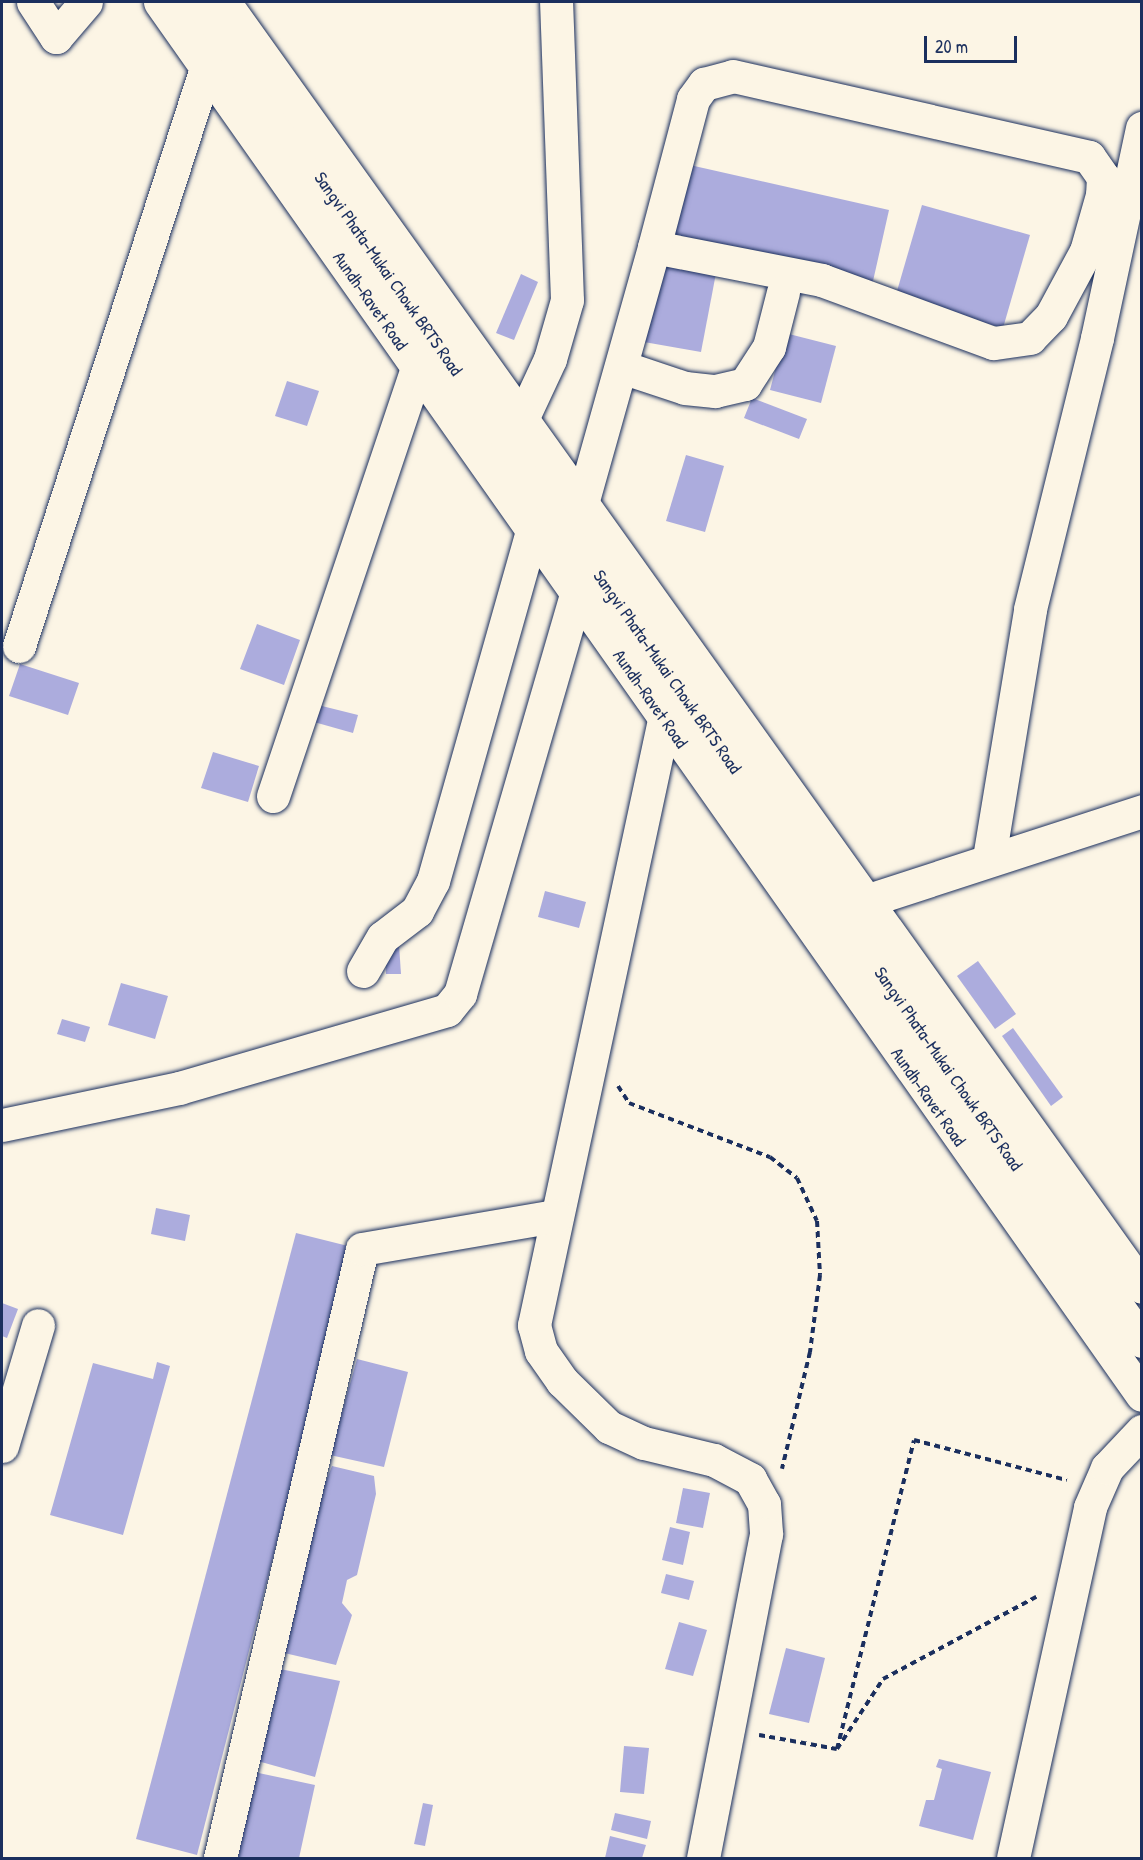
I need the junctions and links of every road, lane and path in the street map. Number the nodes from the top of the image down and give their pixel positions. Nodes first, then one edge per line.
1 (33, 2) edge
2 (86, 2) edge
3 (159, 2) edge
4 (195, 2) edge
5 (224, 2) edge
6 (556, 2) edge
7 (206, 68) junction
8 (1142, 128) edge
9 (654, 247) junction
10 (783, 292) dead end
11 (622, 367) junction
12 (417, 368) junction
13 (523, 417) junction
14 (583, 500) junction
15 (532, 532) junction
16 (576, 594) junction
17 (19, 646) dead end
18 (664, 720) junction
19 (273, 796) dead end
20 (1142, 812) edge
21 (989, 858) junction
22 (868, 897) junction
23 (822, 917) junction
24 (363, 971) dead end
25 (594, 1040) junction
26 (2, 1125) edge
27 (555, 1216) junction
28 (1142, 1287) edge
29 (38, 1325) dead end
30 (1142, 1341) edge
31 (1142, 1395) edge
32 (1142, 1431) edge
33 (2, 1446) edge
34 (780, 1477) dead end
35 (1098, 1488) junction
36 (1073, 1577) junction
37 (728, 1729) junction
38 (837, 1749) junction
39 (220, 1858) edge
40 (703, 1858) edge
41 (1013, 1858) edge

1 - 2 main road
3 - 7 main road, Aundh-Ravet Road
4 - 23 main road, Sangvi Phata-Mukai Chowk BRTS Road
5 - 13 main road
6 - 13 main road
7 - 12 main road, Aundh-Ravet Road
7 - 17 main road
8 - 21 main road
9 - 9 main road
9 - 11 main road
10 - 11 main road
11 - 14 main road
12 - 15 main road, Aundh-Ravet Road
12 - 19 main road
13 - 14 main road
14 - 22 main road
15 - 16 main road, Aundh-Ravet Road
15 - 24 main road
16 - 18 main road, Aundh-Ravet Road
16 - 26 main road
18 - 23 main road, Aundh-Ravet Road
18 - 25 main road
20 - 21 main road
21 - 22 main road
22 - 23 main road
22 - 28 main road
23 - 30 main road, Sangvi Phata-Mukai Chowk BRTS Road
23 - 31 main road, Aundh-Ravet Road
25 - 27 main road
25 - 34 path
27 - 37 main road
27 - 39 main road
29 - 33 main road
32 - 35 main road
35 - 36 main road
35 - 38 path
36 - 38 path
36 - 41 main road
37 - 38 path
37 - 40 main road

